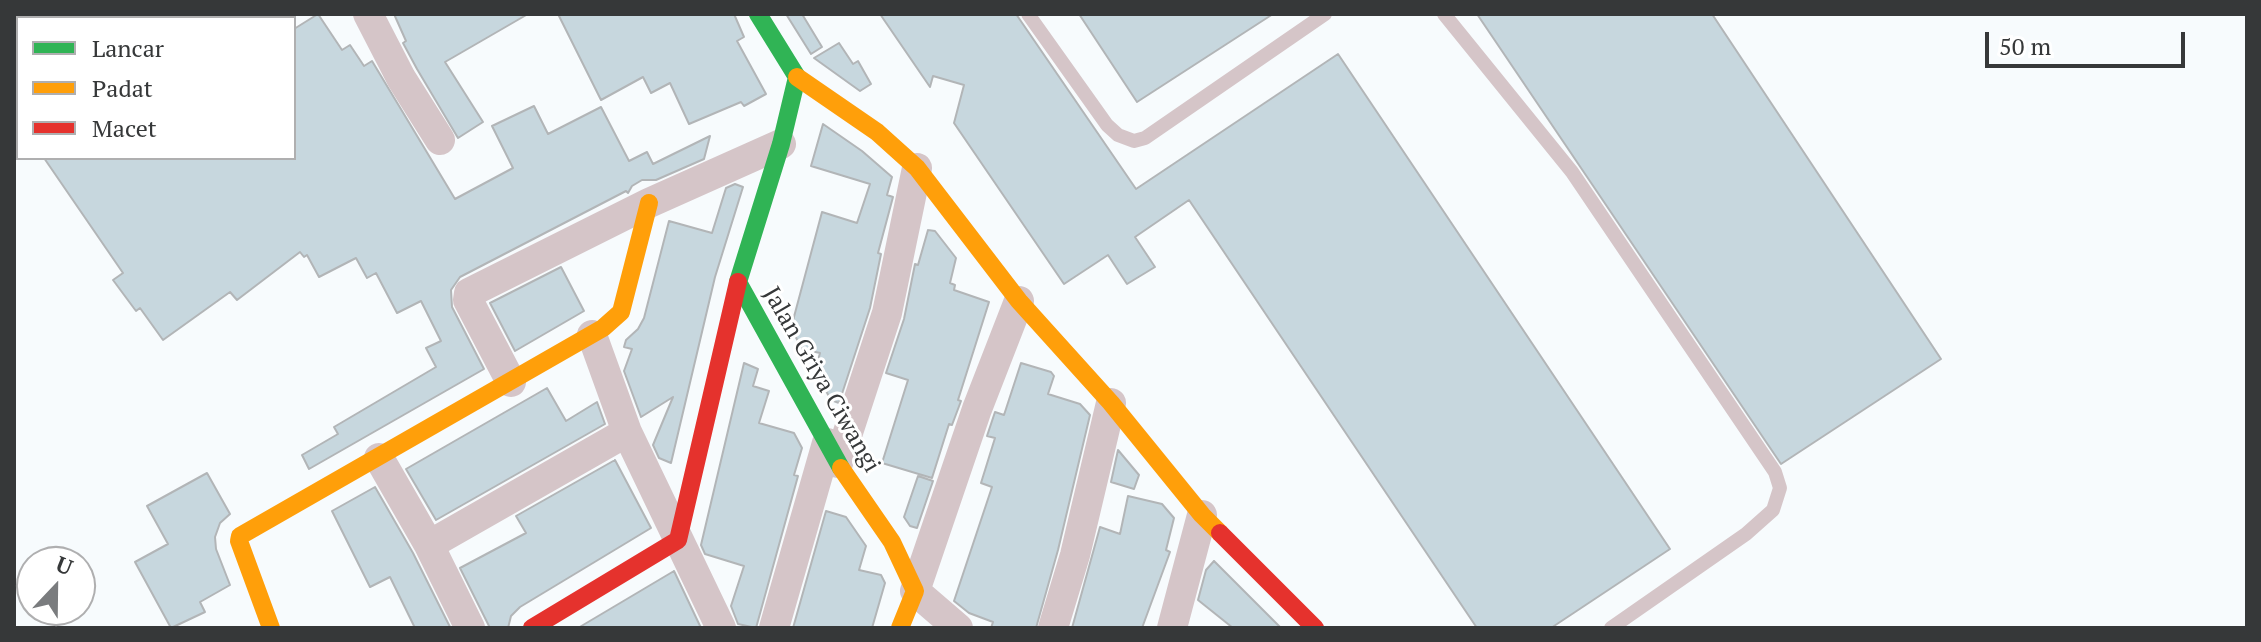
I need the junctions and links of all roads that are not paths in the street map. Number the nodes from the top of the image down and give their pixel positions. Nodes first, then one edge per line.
1 (368, 14) edge
2 (758, 14) edge
3 (1028, 14) edge
4 (1325, 14) edge
5 (1444, 14) edge
6 (797, 77) junction
7 (440, 140) dead end
8 (781, 144) junction
9 (917, 168) junction
10 (649, 203) junction
11 (738, 282) junction
12 (1019, 301) junction
13 (592, 335) junction
14 (511, 382) junction
15 (1111, 403) junction
16 (627, 432) junction
17 (833, 453) junction
18 (379, 458) junction
19 (1202, 515) junction
20 (678, 540) junction
21 (429, 545) junction
22 (915, 591) junction
23 (271, 628) edge
24 (470, 628) edge
25 (532, 628) edge
26 (721, 628) edge
27 (774, 628) edge
28 (900, 628) edge
29 (958, 628) edge
30 (1053, 628) edge
31 (1172, 628) edge
32 (1315, 628) edge
33 (1611, 628) edge

1 - 7 street
2 - 6 street
3 - 4 lane
5 - 33 lane
6 - 8 street, Jalan Griya Ciwangi
6 - 9 street
8 - 10 street
8 - 11 street, Jalan Griya Ciwangi
9 - 12 street
9 - 17 street
10 - 13 street
10 - 14 street
11 - 17 street, Jalan Griya Ciwangi
11 - 20 street
12 - 15 street
12 - 22 street
13 - 14 street
13 - 16 street
14 - 18 street
15 - 19 street
15 - 30 street
16 - 20 street
16 - 21 street
17 - 22 street, Jalan Griya Ciwangi
17 - 27 street
18 - 21 street
18 - 23 street
19 - 31 street
19 - 32 street
20 - 25 street
20 - 26 street
21 - 24 street
22 - 28 street
22 - 29 street

